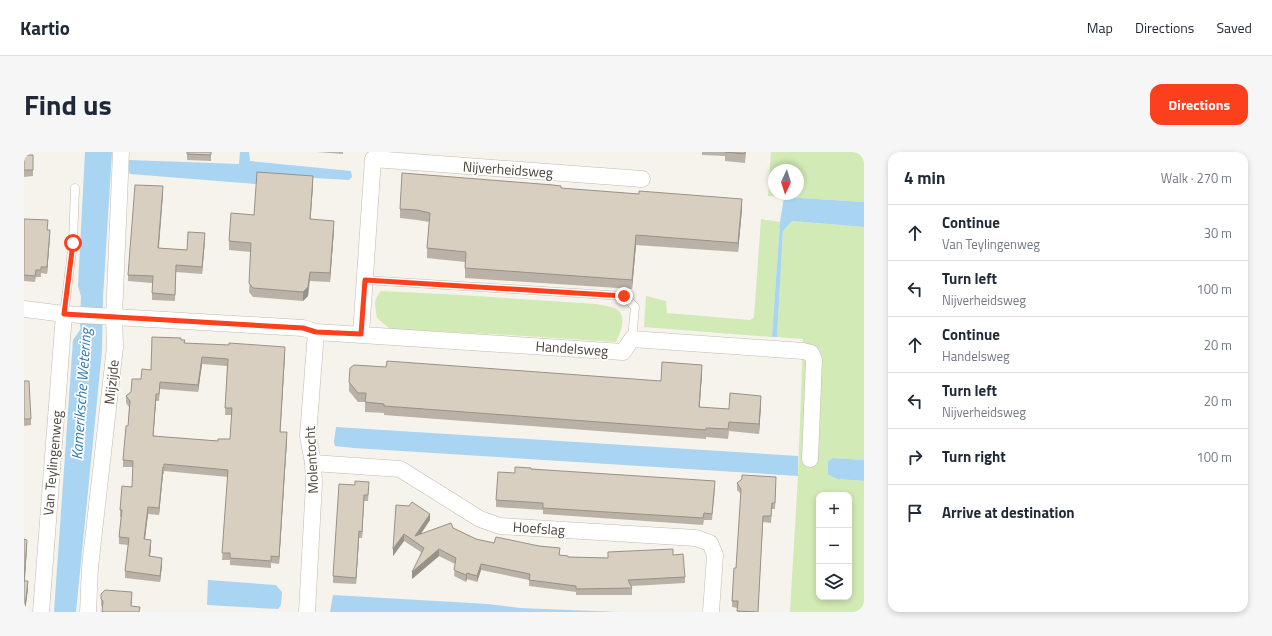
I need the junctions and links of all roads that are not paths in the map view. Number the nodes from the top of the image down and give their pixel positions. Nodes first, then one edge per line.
1 (121, 152) edge
2 (373, 156) edge
3 (642, 179) dead end
4 (76, 188) dead end
5 (365, 280) junction
6 (24, 309) edge
7 (71, 314) junction
8 (109, 316) junction
9 (316, 332) junction
10 (361, 334) junction
11 (632, 339) junction
12 (810, 459) dead end
13 (313, 463) junction
14 (41, 612) edge
15 (88, 612) edge
16 (307, 612) edge
17 (711, 612) edge

1 - 8 street, Mijzijde
2 - 3 street, Nijverheidsweg
2 - 5 street, Nijverheidsweg
4 - 7 lane, Van Teylingenweg
5 - 10 street, Nijverheidsweg
5 - 11 lane
6 - 7 street
7 - 8 street
7 - 14 street, Van Teylingenweg
8 - 9 street
8 - 15 street, Mijzijde
9 - 10 street, Handelsweg
9 - 13 street, Molentocht
10 - 11 street, Handelsweg
11 - 12 street
13 - 16 street, Molentocht
13 - 17 street, Hoefslag

